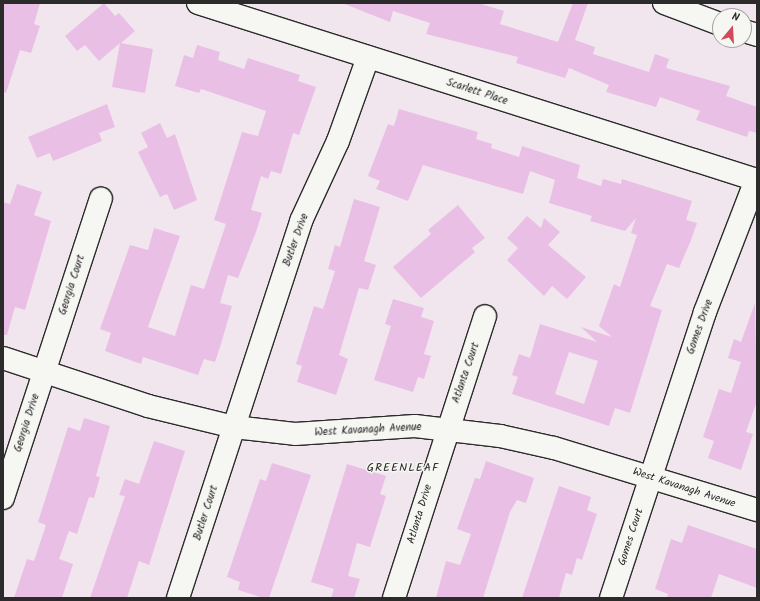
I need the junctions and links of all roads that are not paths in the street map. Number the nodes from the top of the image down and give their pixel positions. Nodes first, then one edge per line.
1 (198, 3) edge
2 (664, 3) edge
3 (712, 21) edge
4 (368, 57) junction
5 (756, 180) edge
6 (101, 199) dead end
7 (485, 316) dead end
8 (3, 358) edge
9 (44, 371) junction
10 (234, 427) junction
11 (447, 429) junction
12 (650, 476) junction
13 (3, 498) edge
14 (757, 510) edge
15 (178, 598) edge
16 (394, 598) edge
17 (611, 598) edge

1 - 4 street, Scarlett Place
2 - 3 street
4 - 5 street, Scarlett Place
4 - 10 street, Butler Drive
5 - 12 street, Gomes Drive
6 - 9 street, Georgia Court
7 - 11 street, Atlanta Court
8 - 9 street, West Kavanagh Avenue
9 - 10 street, West Kavanagh Avenue
9 - 13 street, Georgia Drive
10 - 11 street, West Kavanagh Avenue
10 - 15 street, Butler Court
11 - 12 street, West Kavanagh Avenue
11 - 16 street, Atlanta Drive
12 - 14 street, West Kavanagh Avenue
12 - 17 street, Gomes Court

